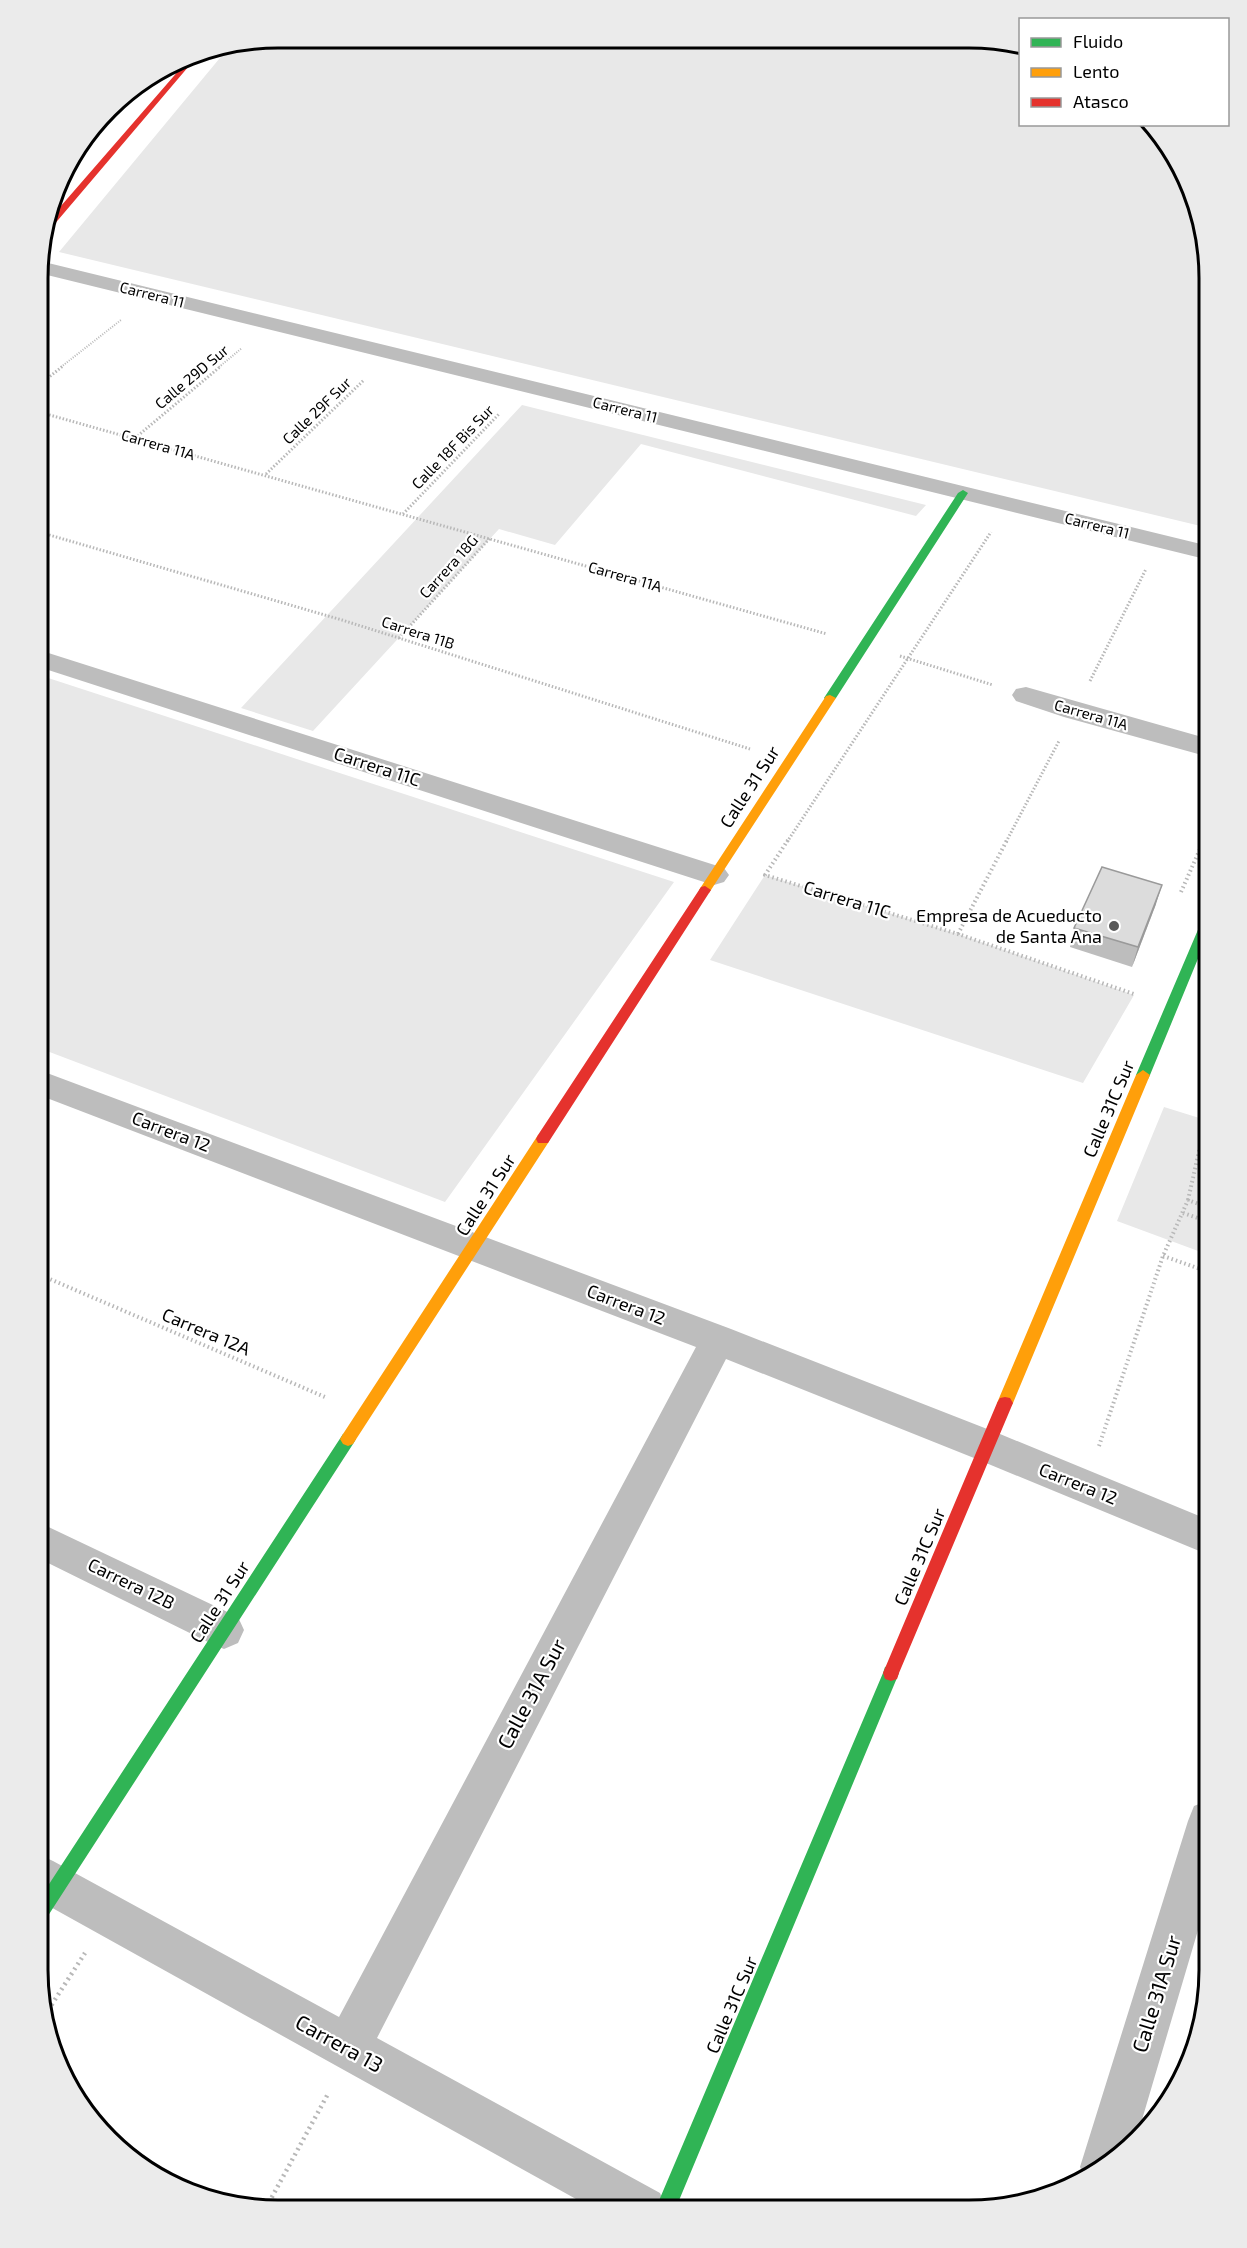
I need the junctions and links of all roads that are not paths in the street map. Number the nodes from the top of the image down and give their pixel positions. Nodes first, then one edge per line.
1 (185, 68) edge
2 (57, 216) edge
3 (48, 269) edge
4 (963, 493) junction
5 (1199, 551) edge
6 (48, 661) edge
7 (1026, 695) road end
8 (1199, 745) edge
9 (714, 875) junction
10 (1199, 942) edge
11 (48, 1085) edge
12 (474, 1247) junction
13 (718, 1340) junction
14 (987, 1446) junction
15 (1199, 1534) edge
16 (48, 1544) edge
17 (224, 1630) junction
18 (1199, 1854) edge
19 (48, 1887) edge
20 (48, 1895) edge
21 (341, 2064) junction
22 (1108, 2152) edge
23 (622, 2200) edge
24 (669, 2200) edge

1 - 2 street
3 - 4 street, Carrera 11
4 - 5 street, Carrera 11
4 - 9 street, Calle 31 Sur
6 - 9 street, Carrera 11C
7 - 8 street, Carrera 11A
9 - 12 street, Calle 31 Sur
10 - 14 street, Calle 31C Sur
11 - 12 street, Carrera 12
12 - 13 street, Carrera 12
12 - 17 street, Calle 31 Sur
13 - 14 street, Carrera 12
13 - 21 street, Calle 31A Sur
14 - 15 street, Carrera 12
14 - 24 street, Calle 31C Sur
16 - 17 street, Carrera 12B
17 - 19 street, Calle 31 Sur
18 - 22 street, Calle 31A Sur
20 - 21 street, Carrera 13
21 - 23 street, Carrera 13

